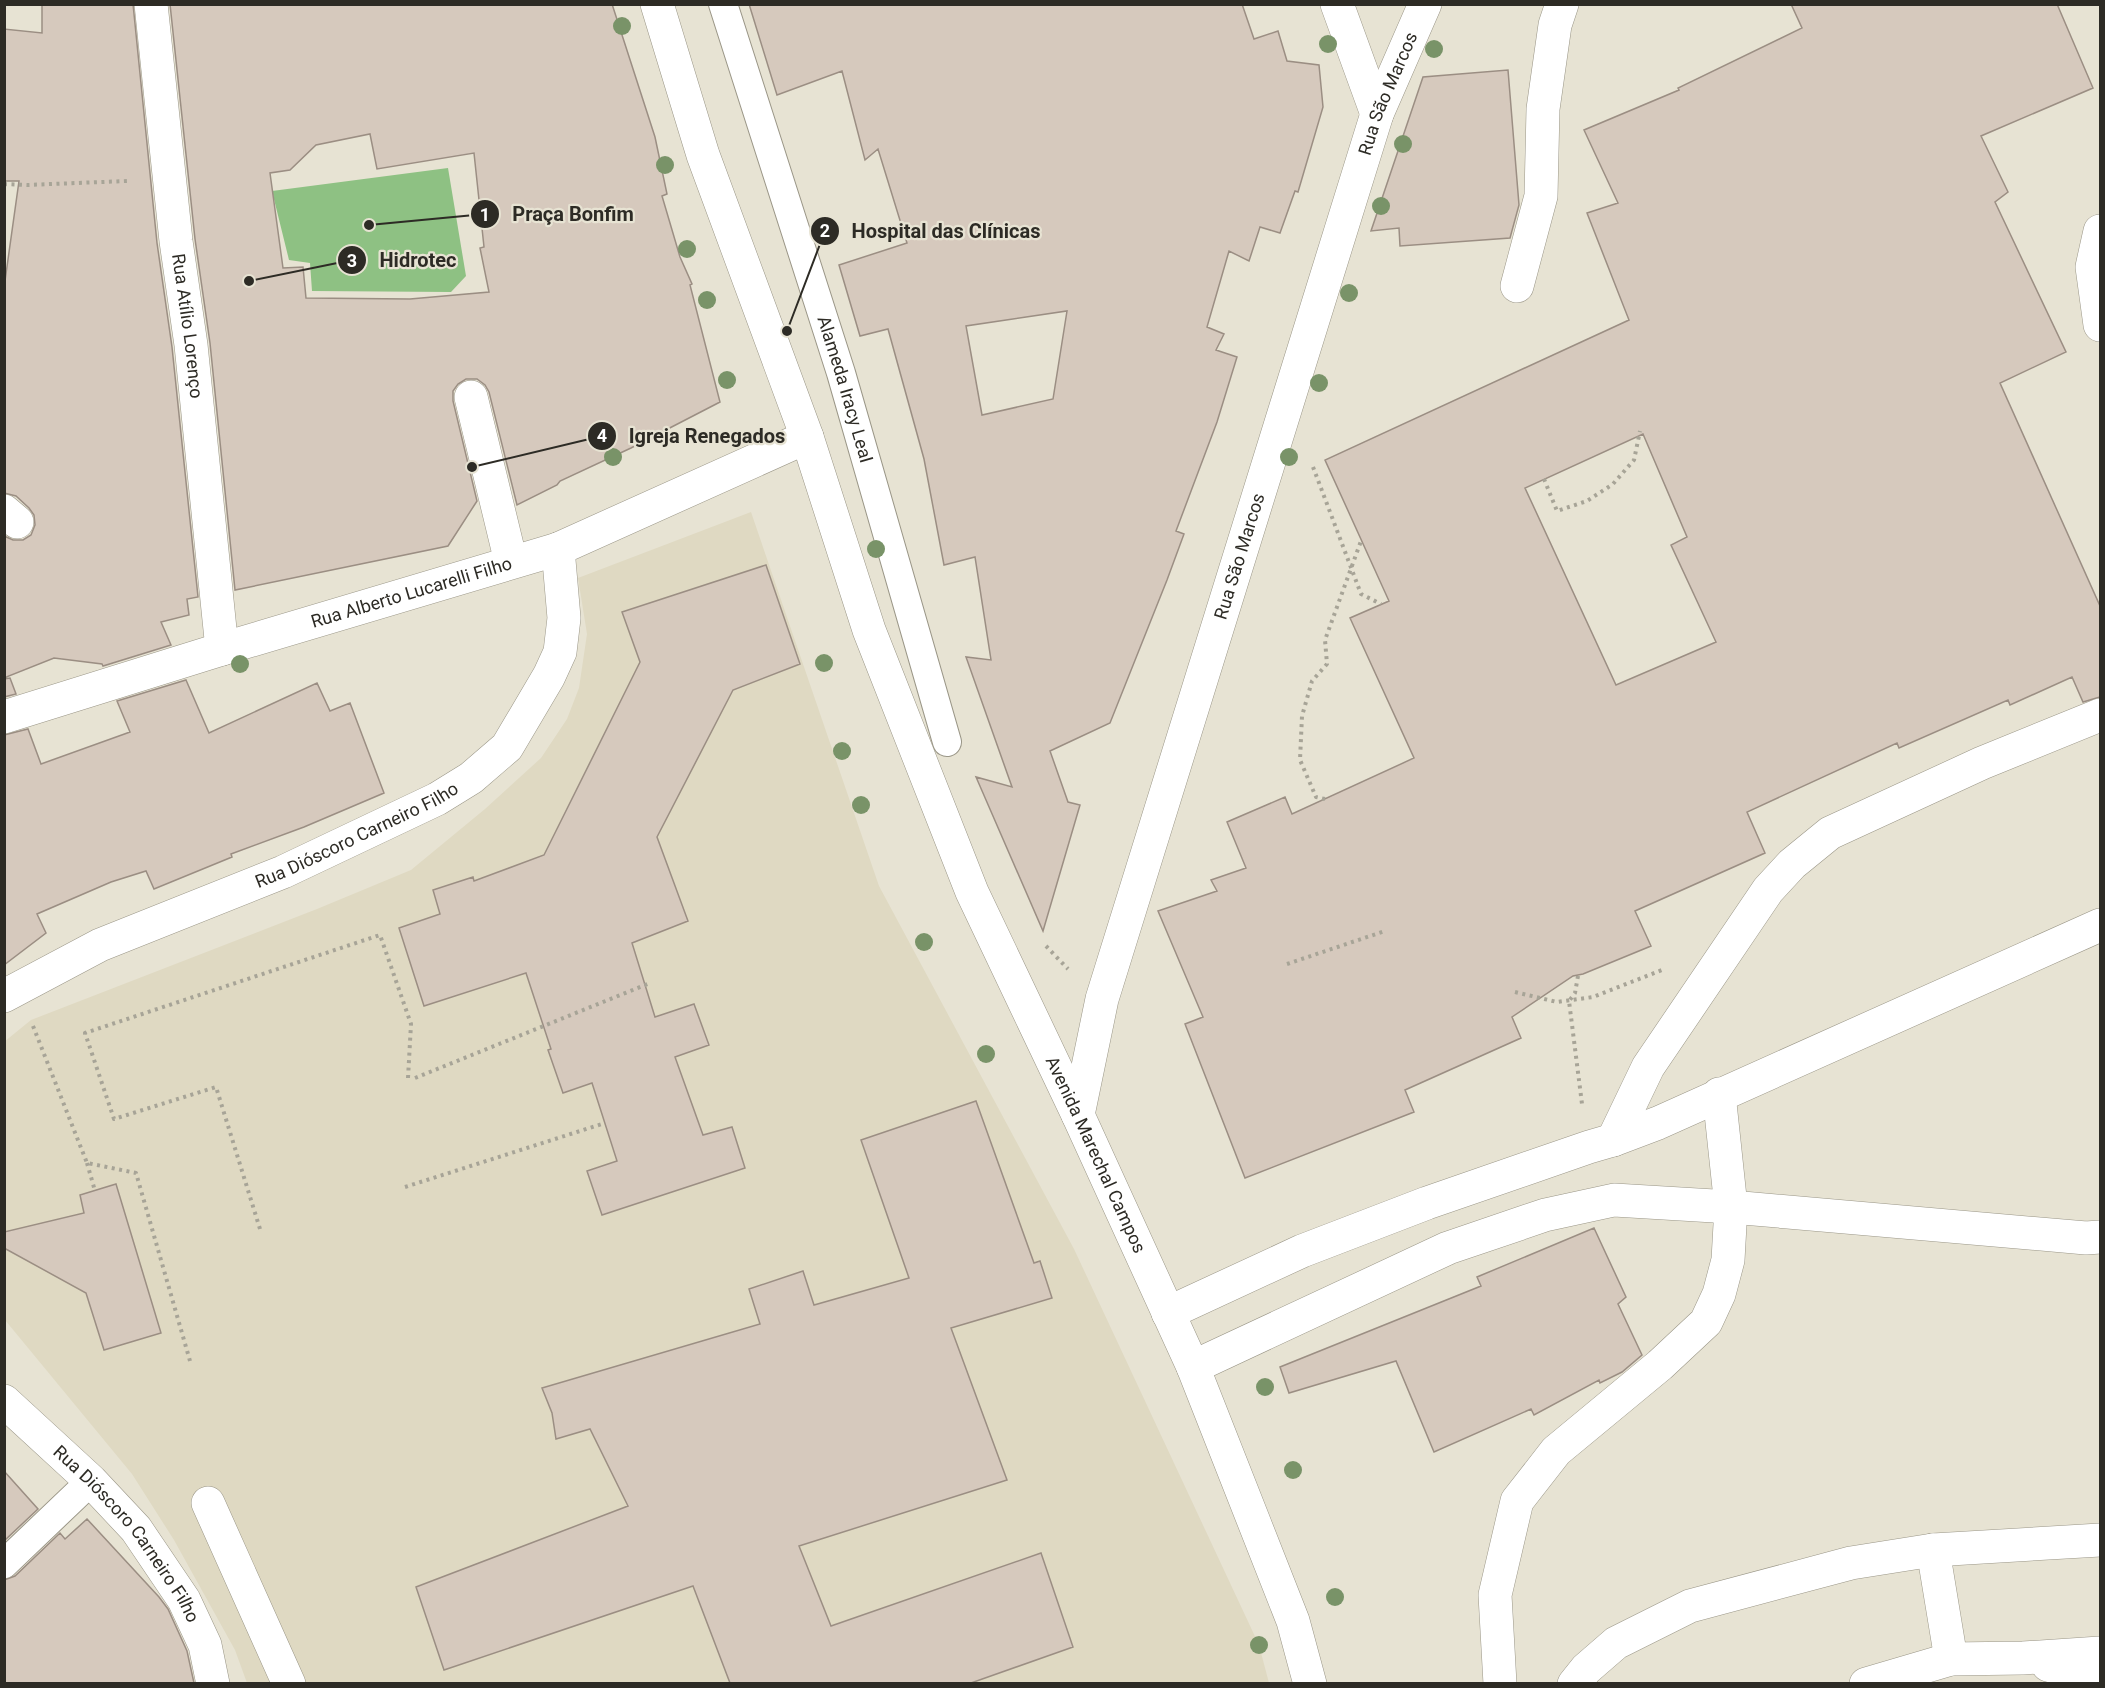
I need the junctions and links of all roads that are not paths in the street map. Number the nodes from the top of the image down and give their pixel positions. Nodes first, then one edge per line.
1 (152, 4) edge
2 (657, 4) edge
3 (723, 4) edge
4 (1337, 4) edge
5 (1425, 4) edge
6 (1562, 4) edge
7 (1377, 114) junction
8 (2100, 231) edge
9 (2096, 266) edge
10 (1517, 286) dead end
11 (2100, 325) edge
12 (471, 397) dead end
13 (807, 437) junction
14 (558, 549) junction
15 (511, 562) junction
16 (222, 649) junction
17 (2100, 715) edge
18 (4, 717) edge
19 (947, 742) dead end
20 (2100, 925) edge
21 (4, 996) edge
22 (1719, 1094) junction
23 (1078, 1115) junction
24 (1601, 1143) junction
25 (1731, 1206) junction
26 (2100, 1237) edge
27 (1168, 1313) junction
28 (1193, 1367) junction
29 (6, 1400) edge
30 (91, 1481) junction
31 (208, 1503) dead end
32 (2100, 1540) edge
33 (1934, 1550) junction
34 (4, 1564) edge
35 (2100, 1653) edge
36 (2023, 1658) junction
37 (1951, 1659) junction
38 (2100, 1679) edge
39 (213, 1683) edge
40 (290, 1683) edge
41 (1310, 1683) edge
42 (1500, 1683) edge
43 (1574, 1683) edge
44 (1866, 1683) edge

1 - 16 street, Rua Atílio Lorenço
2 - 13 street
3 - 19 lane, Alameda Iracy Leal
4 - 7 street
5 - 7 street, Rua São Marcos
6 - 10 street
7 - 23 street, Rua São Marcos
8 - 9 street
9 - 11 street
12 - 15 street
13 - 14 street, Rua Alberto Lucarelli Filho
13 - 23 street, Avenida Marechal Campos
14 - 15 street, Rua Alberto Lucarelli Filho
14 - 21 street, Rua Dióscoro Carneiro Filho
15 - 16 street, Rua Alberto Lucarelli Filho
16 - 18 street, Rua Alberto Lucarelli Filho
17 - 24 street
20 - 22 street
22 - 24 street
22 - 25 street
23 - 27 street, Avenida Marechal Campos
24 - 27 street
25 - 26 street
25 - 28 street
25 - 42 street
27 - 28 street, Avenida Marechal Campos
28 - 41 street, Avenida Marechal Campos
29 - 30 street, Rua Dióscoro Carneiro Filho
30 - 34 lane
30 - 39 street, Rua Dióscoro Carneiro Filho
31 - 40 street
32 - 33 street
33 - 37 street
33 - 43 street
35 - 36 street
36 - 37 street
36 - 38 street
37 - 44 street

